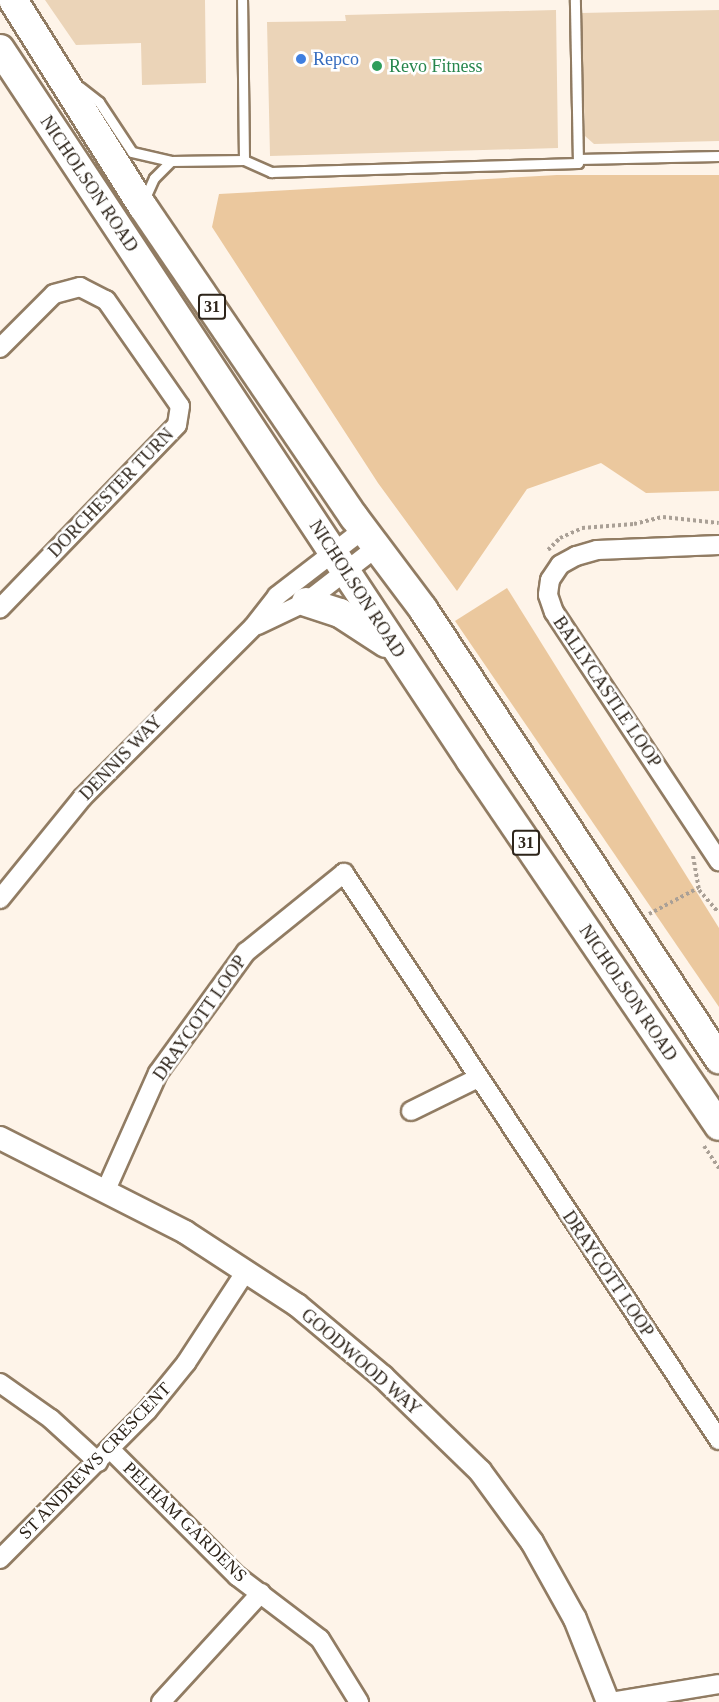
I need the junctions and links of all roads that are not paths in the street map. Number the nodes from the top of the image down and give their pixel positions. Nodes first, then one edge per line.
1 (13, 0) edge
2 (242, 0) edge
3 (575, 0) edge
4 (0, 49) edge
5 (60, 73) junction
6 (0, 79) edge
7 (54, 132) junction
8 (719, 156) edge
9 (578, 159) junction
10 (244, 160) junction
11 (171, 161) junction
12 (143, 207) junction
13 (0, 348) edge
14 (371, 538) junction
15 (719, 545) edge
16 (339, 561) junction
17 (306, 602) junction
18 (0, 608) edge
19 (253, 627) junction
20 (400, 653) junction
21 (719, 861) edge
22 (0, 899) edge
23 (719, 1059) edge
24 (478, 1078) junction
25 (411, 1112) dead end
26 (719, 1126) edge
27 (0, 1138) edge
28 (105, 1192) junction
29 (246, 1271) junction
30 (0, 1383) edge
31 (719, 1440) edge
32 (110, 1449) junction
33 (98, 1462) junction
34 (0, 1559) edge
35 (261, 1593) junction
36 (719, 1684) edge
37 (161, 1702) edge
38 (359, 1702) edge
39 (609, 1702) edge

1 - 5 main road, NICHOLSON ROAD / 31
2 - 10 lane
3 - 9 lane
4 - 7 main road, NICHOLSON ROAD / 31
5 - 11 lane
5 - 12 main road, NICHOLSON ROAD / 31
6 - 7 main road
7 - 16 main road, NICHOLSON ROAD / 31
8 - 9 lane
9 - 10 lane
10 - 11 lane
11 - 12 lane
12 - 14 main road, NICHOLSON ROAD / 31
13 - 18 street, DORCHESTER TURN
14 - 16 street, DENNIS WAY
14 - 23 main road, NICHOLSON ROAD / 31
15 - 21 street, BALLYCASTLE LOOP
16 - 17 street, DENNIS WAY
16 - 19 street, DENNIS WAY
16 - 20 main road, NICHOLSON ROAD / 31
17 - 19 street, DENNIS WAY
17 - 20 main road
19 - 22 street, DENNIS WAY
20 - 26 main road, NICHOLSON ROAD / 31
24 - 25 street
24 - 28 street, DRAYCOTT LOOP
24 - 31 street, DRAYCOTT LOOP
27 - 28 street, GOODWOOD WAY
28 - 29 street, GOODWOOD WAY
29 - 32 street, ST ANDREWS CRESCENT
29 - 39 street, GOODWOOD WAY
30 - 33 street
32 - 33 street, ST ANDREWS CRESCENT
32 - 35 street, PELHAM GARDENS
33 - 34 street, ST ANDREWS CRESCENT
35 - 37 street, PELHAM GARDENS
35 - 38 street, PELHAM GARDENS
36 - 39 street

